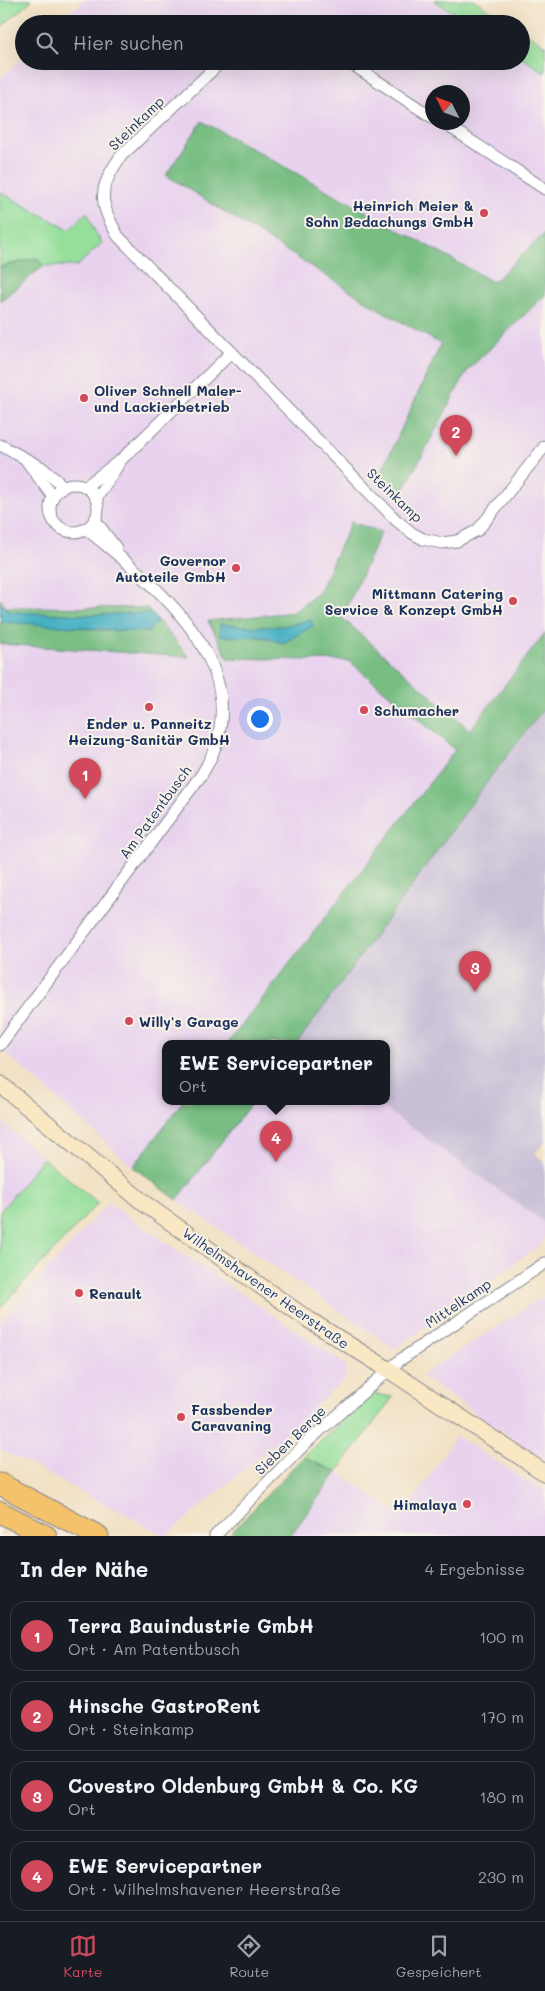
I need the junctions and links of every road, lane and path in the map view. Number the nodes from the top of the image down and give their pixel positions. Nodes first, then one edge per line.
1 (212, 70) edge
2 (361, 70) edge
3 (425, 112) edge
4 (454, 130) edge
5 (545, 189) edge
6 (232, 352) junction
7 (0, 445) edge
8 (545, 446) edge
9 (23, 456) junction
10 (122, 459) junction
11 (64, 487) junction
12 (85, 487) junction
13 (54, 497) junction
14 (96, 499) junction
15 (95, 520) junction
16 (86, 529) junction
17 (126, 562) junction
18 (0, 1045) edge
19 (0, 1084) edge
20 (545, 1262) edge
21 (389, 1370) junction
22 (545, 1473) edge
23 (0, 1484) edge
24 (0, 1512) edge
25 (46, 1536) edge
26 (98, 1536) edge
27 (215, 1536) edge

1 - 6 street, Steinkamp
2 - 3 street
4 - 5 street
6 - 8 street, Steinkamp
6 - 10 street
7 - 9 street
9 - 11 street
9 - 13 street
10 - 12 street
10 - 14 street
11 - 12 street
11 - 13 street
12 - 14 street
13 - 16 street
14 - 15 street
15 - 16 street
15 - 17 street, Am Patentbusch
16 - 17 street, Am Patentbusch
17 - 18 street, Am Patentbusch
19 - 21 street, Wilhelmshavener Heerstraße
20 - 21 street, Mittelkamp
21 - 22 street, Wilhelmshavener Heerstraße
21 - 27 street, Sieben Berge
23 - 26 highway
24 - 25 highway

